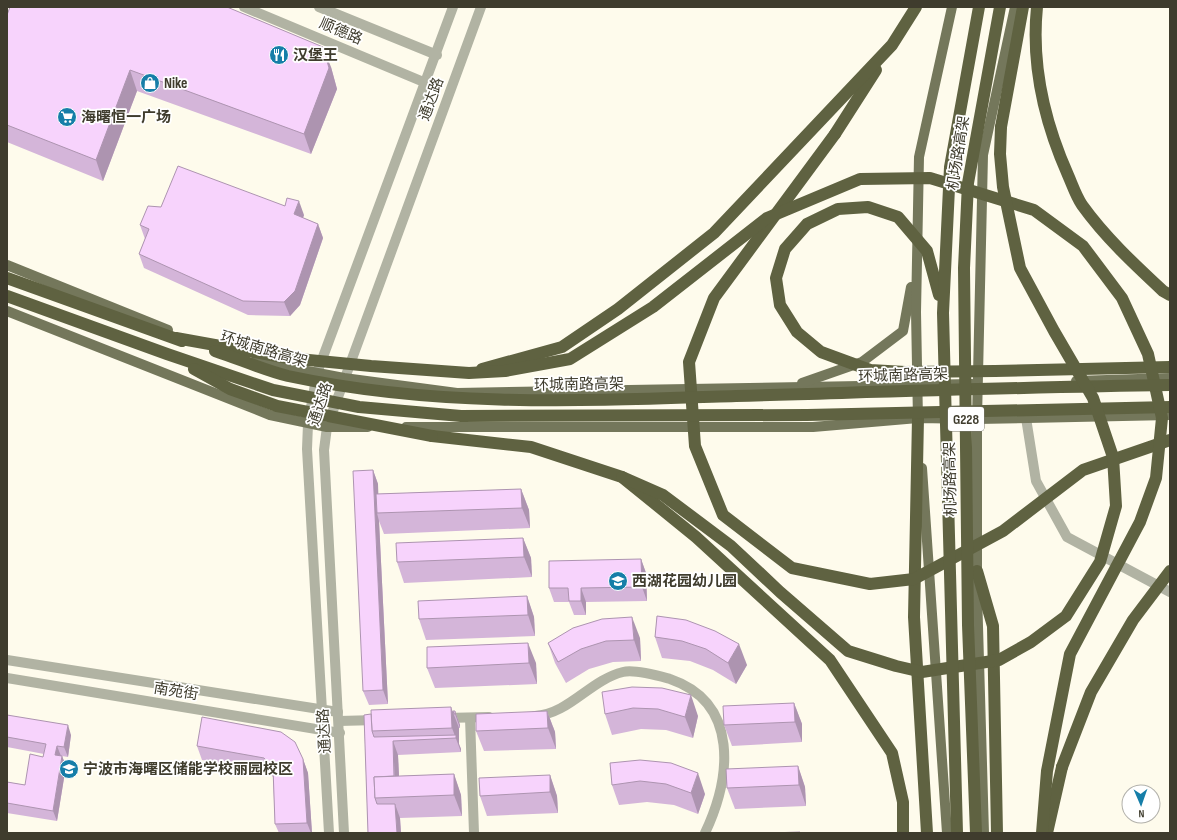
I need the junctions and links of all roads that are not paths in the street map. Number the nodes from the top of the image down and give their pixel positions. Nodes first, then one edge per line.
1 (244, 7) edge
2 (319, 7) edge
3 (453, 7) edge
4 (481, 7) edge
5 (916, 7) edge
6 (952, 7) edge
7 (979, 7) edge
8 (1000, 7) edge
9 (1015, 7) edge
10 (1023, 7) edge
11 (1036, 7) edge
12 (892, 45) junction
13 (436, 55) junction
14 (426, 83) junction
15 (917, 257) junction
16 (7, 265) edge
17 (7, 278) edge
18 (1170, 295) edge
19 (7, 296) edge
20 (7, 311) edge
21 (943, 313) junction
22 (176, 338) junction
23 (167, 354) junction
24 (1170, 367) edge
25 (317, 373) junction
26 (469, 373) junction
27 (344, 378) junction
28 (1170, 378) edge
29 (917, 383) junction
30 (978, 384) junction
31 (1170, 385) edge
32 (793, 386) junction
33 (1170, 407) edge
34 (1170, 415) edge
35 (918, 418) junction
36 (1026, 418) junction
37 (977, 419) junction
38 (308, 424) junction
39 (327, 427) junction
40 (1170, 440) edge
41 (622, 477) junction
42 (977, 571) junction
43 (1170, 571) edge
44 (1170, 592) edge
45 (7, 660) edge
46 (7, 678) edge
47 (323, 709) junction
48 (339, 716) junction
49 (522, 716) edge
50 (500, 717) edge
51 (470, 718) junction
52 (431, 719) edge
53 (385, 720) edge
54 (324, 730) junction
55 (340, 733) junction
56 (329, 833) edge
57 (344, 833) edge
58 (474, 833) edge
59 (705, 833) edge
60 (904, 833) edge
61 (927, 833) edge
62 (947, 833) edge
63 (957, 833) edge
64 (976, 833) edge
65 (984, 833) edge
66 (997, 833) edge
67 (1042, 833) edge
68 (1047, 833) edge

1 - 14 street, 顺德路
2 - 13 street, 顺德路
3 - 13 street, 通达路
4 - 27 street, 通达路
5 - 12 highway
6 - 15 main road
7 - 21 highway, 机场路高架 / G228, bridge
8 - 64 highway, 机场路高架 / G228, bridge
9 - 30 main road
10 - 41 highway, bridge
11 - 18 highway
12 - 26 highway, bridge
12 - 40 highway, bridge
13 - 14 street, 通达路
14 - 25 street, 通达路
15 - 29 main road
15 - 32 main road
16 - 25 main road
17 - 22 highway, 环城南路高架, bridge
19 - 23 highway, 环城南路高架, bridge
20 - 38 main road
21 - 24 highway, bridge
21 - 63 highway, 机场路高架 / G228, bridge
22 - 26 highway, bridge
22 - 31 highway, 环城南路高架, bridge
23 - 33 highway, 环城南路高架, bridge
23 - 41 highway, bridge
25 - 27 main road
25 - 38 street, 通达路
26 - 67 highway, bridge
27 - 32 main road
27 - 39 street, 通达路
28 - 30 main road
29 - 30 main road
29 - 32 main road
29 - 35 main road
30 - 37 main road
34 - 36 main road
35 - 37 main road
35 - 39 main road
35 - 61 highway
35 - 62 main road
36 - 37 main road
36 - 44 street
37 - 42 main road
38 - 39 main road
38 - 47 street, 通达路
39 - 48 street, 通达路
41 - 60 highway, bridge
42 - 65 main road
42 - 66 highway
43 - 68 highway, bridge
45 - 47 street, 南苑街
46 - 54 street, 南苑街
47 - 48 street, 南苑街
47 - 54 street, 通达路
48 - 53 street, 南苑街
48 - 55 street, 通达路
49 - 59 street
50 - 51 street
51 - 52 street
51 - 58 street
54 - 55 street, 南苑街
54 - 56 street, 通达路
55 - 57 street, 通达路

